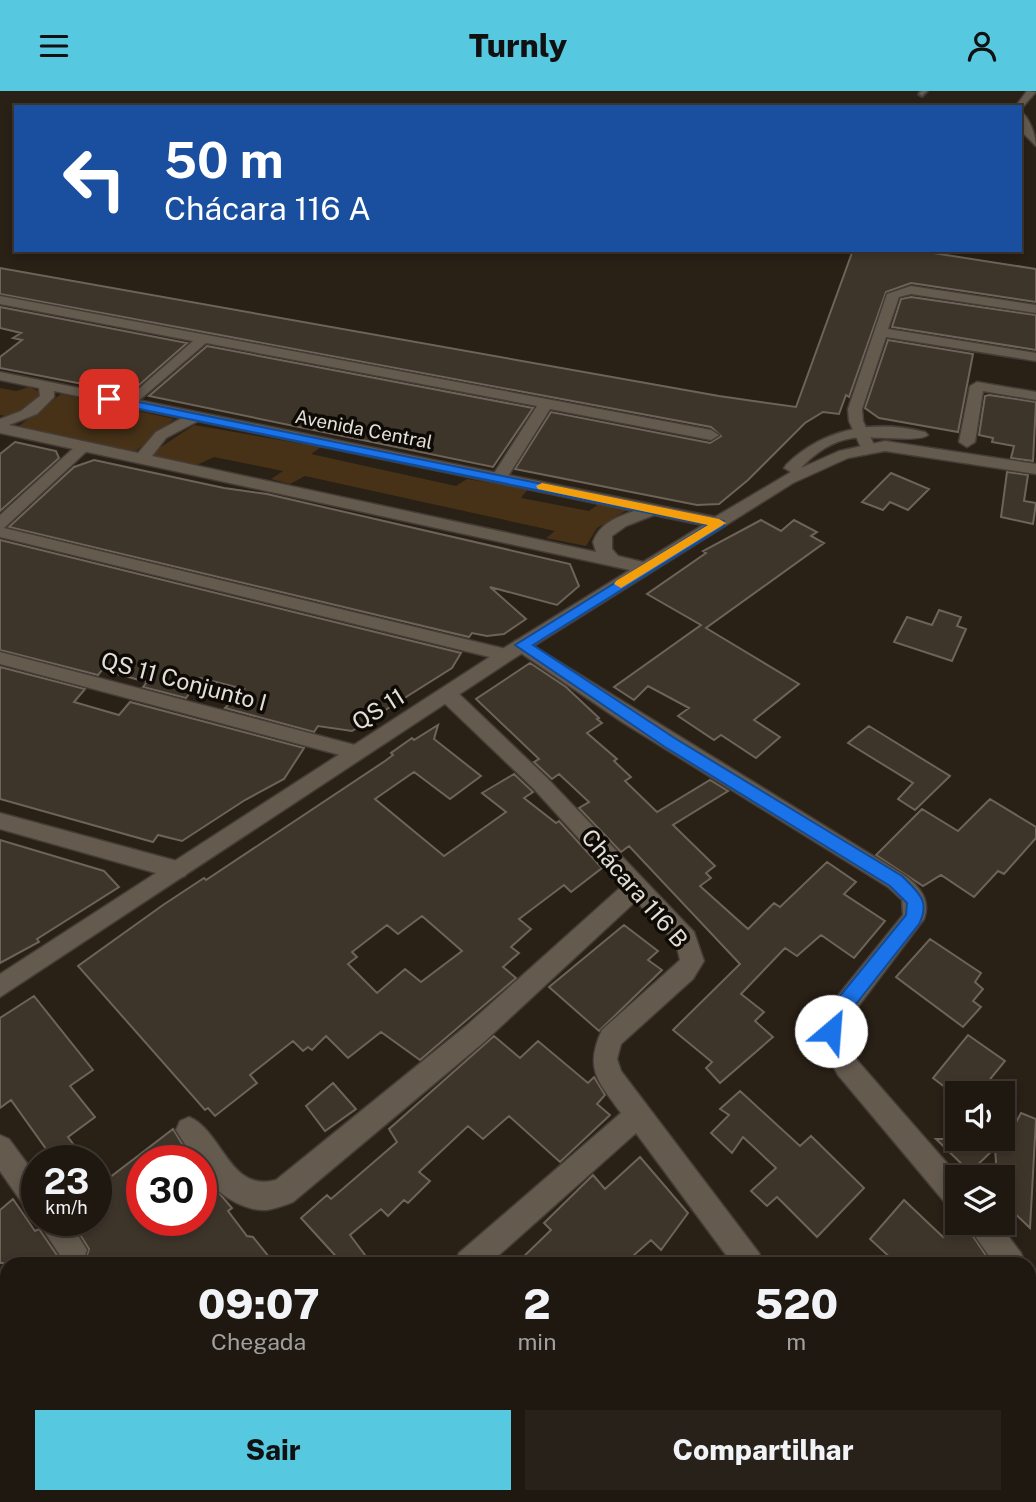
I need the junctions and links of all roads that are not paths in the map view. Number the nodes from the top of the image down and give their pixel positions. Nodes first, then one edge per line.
1 (1032, 91) edge
2 (1022, 111) edge
3 (1022, 116) edge
4 (1036, 143) edge
5 (0, 300) edge
6 (1036, 309) edge
7 (879, 332) junction
8 (204, 338) junction
9 (1036, 356) edge
10 (979, 367) junction
11 (0, 376) edge
12 (46, 386) junction
13 (1036, 396) edge
14 (130, 404) junction
15 (547, 404) junction
16 (196, 416) junction
17 (0, 423) edge
18 (0, 428) edge
19 (859, 430) junction
20 (711, 435) dead end
21 (967, 442) junction
22 (83, 447) junction
23 (867, 447) junction
24 (1036, 455) edge
25 (142, 459) junction
26 (1036, 469) edge
27 (499, 478) junction
28 (786, 480) junction
29 (651, 510) junction
30 (719, 523) junction
31 (0, 524) edge
32 (0, 532) edge
33 (613, 561) junction
34 (647, 568) junction
35 (514, 650) junction
36 (0, 658) edge
37 (448, 695) junction
38 (355, 752) junction
39 (0, 821) edge
40 (177, 870) junction
41 (638, 885) junction
42 (0, 987) edge
43 (639, 1114) junction
44 (189, 1130) dead end
45 (0, 1148) edge
46 (21, 1178) edge
47 (945, 1180) edge
48 (989, 1235) edge
49 (63, 1236) edge
50 (73, 1250) dead end
51 (476, 1257) edge
52 (745, 1257) edge
53 (1006, 1257) edge

1 - 2 street
3 - 4 street
5 - 8 street
6 - 7 street
7 - 10 street
7 - 19 street
8 - 14 street
8 - 15 street
9 - 10 street
10 - 13 street
10 - 21 street
11 - 12 street, Avenida Central
12 - 14 street, Avenida Central
12 - 17 street
14 - 16 street, Avenida Central
15 - 20 street
15 - 27 street
16 - 25 street
16 - 27 street, Avenida Central
18 - 22 street
19 - 21 street
19 - 23 street
19 - 28 street, QS 11
21 - 24 street
22 - 25 street
22 - 31 street
23 - 26 street
23 - 28 street, QS 11
25 - 33 street
27 - 29 street, Avenida Central
28 - 30 street, QS 11
29 - 30 street, Avenida Central
29 - 33 street
30 - 34 street, QS 11
32 - 35 street
33 - 34 street
34 - 35 street, QS 11
35 - 37 street, QS 11
35 - 47 street
36 - 38 street, QS 11 Conjunto I
37 - 38 street, QS 11
37 - 41 street, Chácara 116 B
38 - 40 street, QS 11
39 - 40 street
40 - 42 street, QS 11
41 - 43 street, Chácara 116 B
41 - 44 street
43 - 51 street
43 - 52 street, Chácara 116 B
45 - 46 street
48 - 53 street
49 - 50 street

